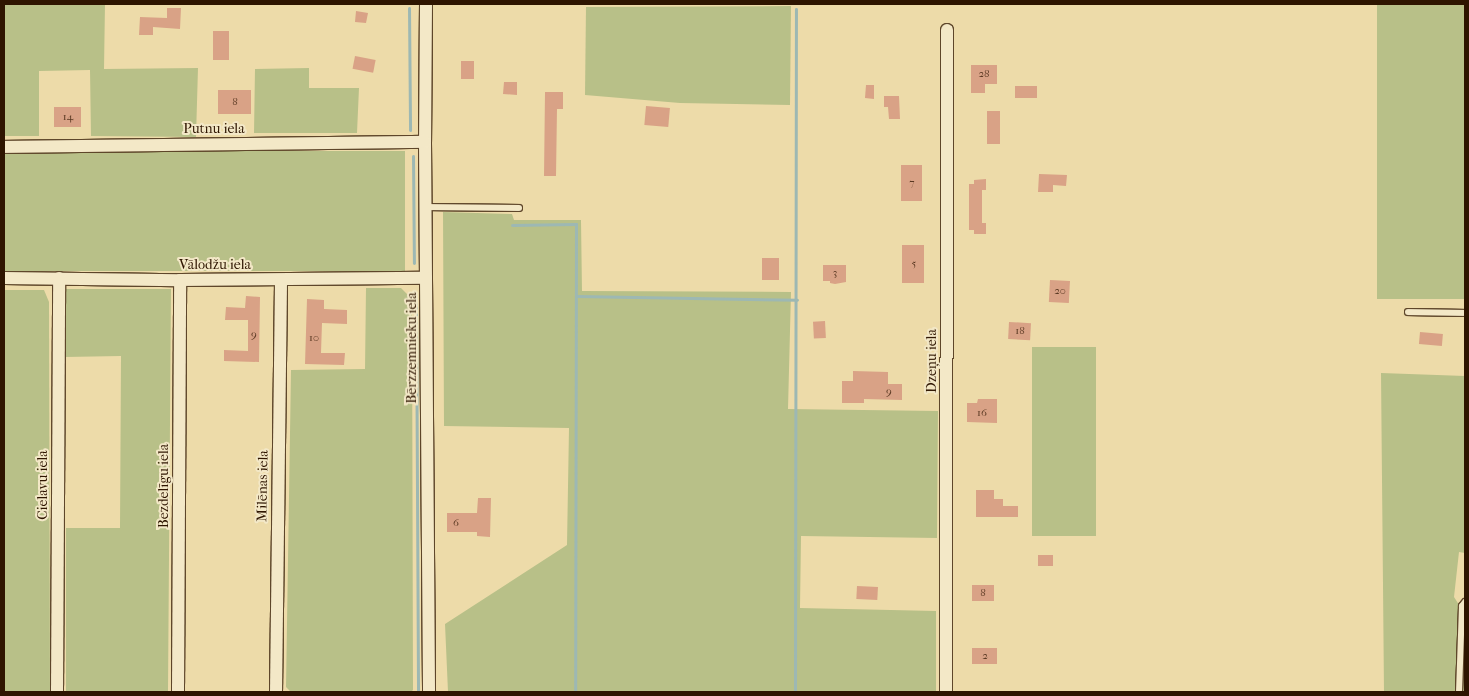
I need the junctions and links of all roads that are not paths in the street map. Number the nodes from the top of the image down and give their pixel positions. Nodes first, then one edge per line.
1 (426, 4) edge
2 (947, 30) dead end
3 (424, 142) junction
4 (4, 147) edge
5 (425, 207) junction
6 (519, 208) dead end
7 (4, 278) edge
8 (59, 278) junction
9 (426, 278) junction
10 (180, 280) junction
11 (281, 280) junction
12 (1408, 312) dead end
13 (1465, 313) edge
14 (1465, 602) edge
15 (57, 692) edge
16 (178, 692) edge
17 (276, 692) edge
18 (429, 692) edge
19 (946, 692) edge
20 (1459, 692) edge

1 - 3 street, Bērzzemnieku iela
2 - 19 street, Dzeņu iela
3 - 4 street, Putnu iela
3 - 5 street, Bērzzemnieku iela
5 - 6 lane
5 - 9 street, Bērzzemnieku iela
7 - 8 street, Vālodžu iela
8 - 10 street, Vālodžu iela
8 - 15 street, Cielavu iela
9 - 11 street, Vālodžu iela
9 - 18 street, Bērzzemnieku iela
10 - 11 street, Vālodžu iela
10 - 16 street, Bezdelīgu iela
11 - 17 street, Milēnas iela
12 - 13 lane
14 - 20 lane

